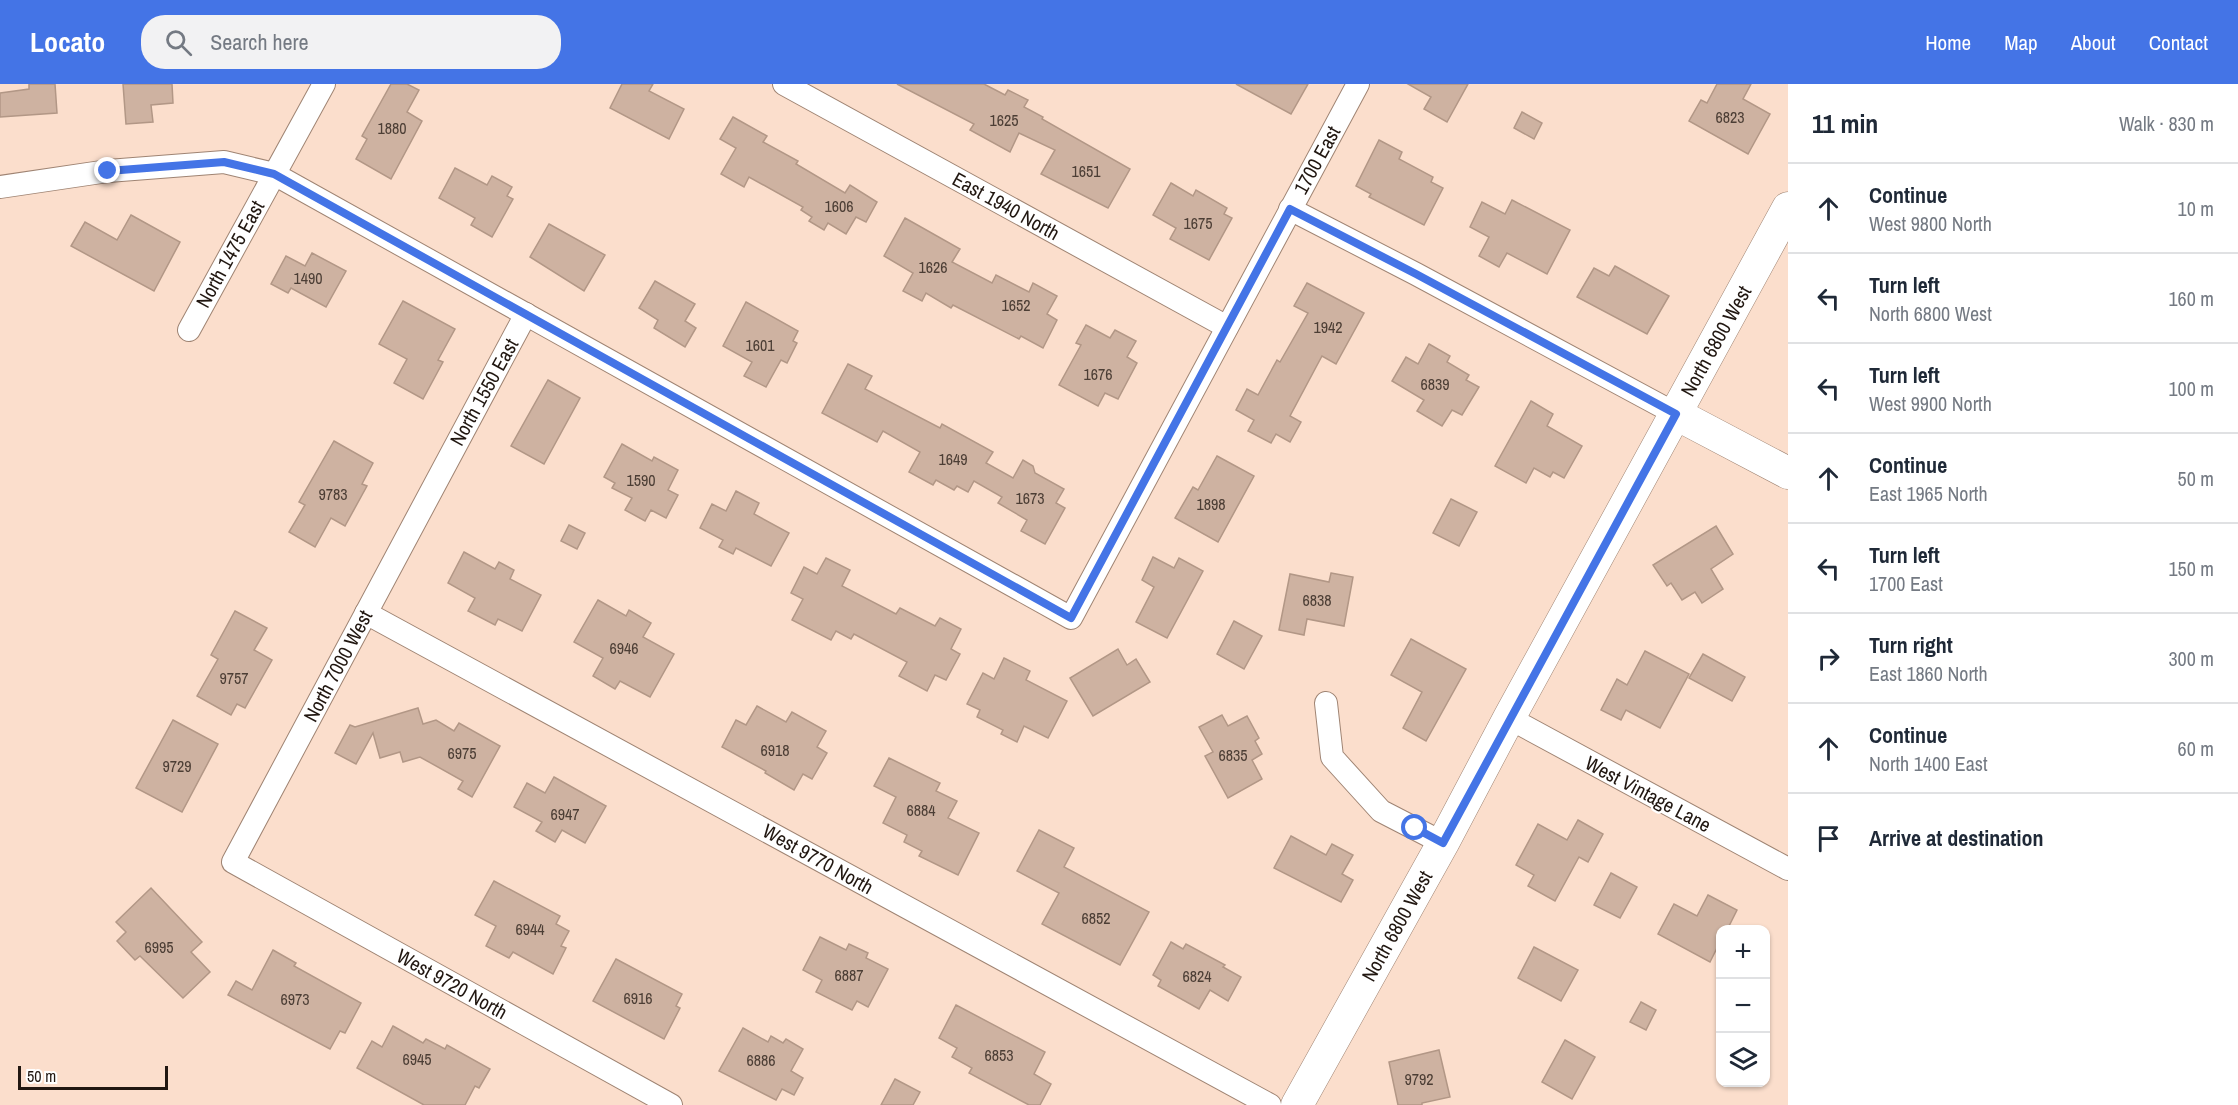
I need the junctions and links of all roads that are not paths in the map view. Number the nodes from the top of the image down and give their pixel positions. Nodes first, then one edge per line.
1 (324, 84) edge
2 (784, 84) edge
3 (1358, 84) edge
4 (274, 174) junction
5 (0, 186) edge
6 (1788, 208) edge
7 (1290, 209) junction
8 (526, 314) junction
9 (1227, 327) junction
10 (189, 330) dead end
11 (1676, 414) junction
12 (441, 469) joint
13 (1788, 473) edge
14 (366, 613) junction
15 (1326, 703) dead end
16 (1509, 718) junction
17 (1443, 843) junction
18 (232, 862) joint
19 (1788, 869) edge
20 (670, 1105) edge
21 (1270, 1105) edge
22 (1297, 1105) edge

1 - 4 street, North 1475 East
2 - 9 street, East 1940 North
3 - 7 street, 1700 East
4 - 5 street
4 - 8 street
4 - 10 street, North 1475 East
6 - 11 street, North 6800 West
7 - 9 street, 1700 East
7 - 11 street
8 - 9 street, 1700 East
8 - 12 street, North 1550 East
11 - 13 street
11 - 16 street, North 6800 West
12 - 14 street, North 7000 West
14 - 18 street, North 7000 West
14 - 21 street, West 9770 North
15 - 17 street
16 - 17 street, North 6800 West
16 - 19 street, West Vintage Lane
17 - 22 street, North 6800 West
18 - 20 street, West 9720 North

